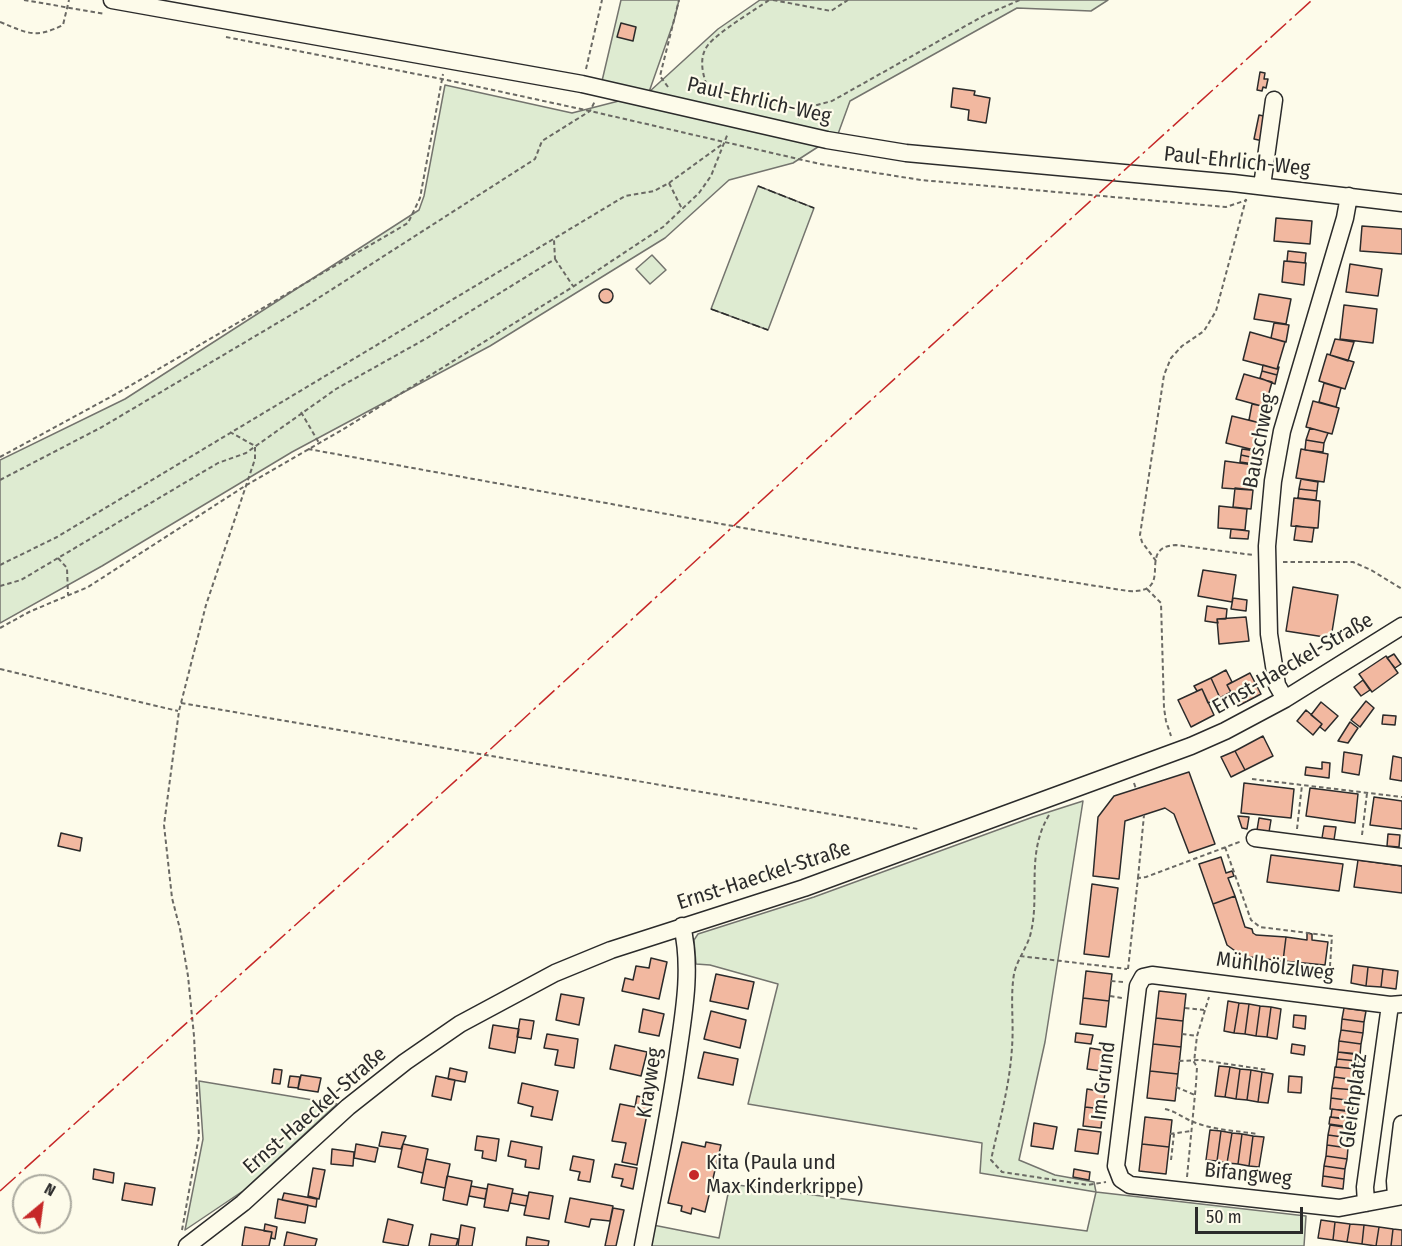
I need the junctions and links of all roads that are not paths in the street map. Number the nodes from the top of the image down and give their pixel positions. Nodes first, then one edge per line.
1 (113, 8) edge
2 (1274, 100) dead end
3 (1252, 190) junction
4 (1349, 196) junction
5 (1402, 203) edge
6 (1402, 626) edge
7 (1285, 699) junction
8 (1255, 838) road end
9 (1402, 857) edge
10 (682, 926) junction
11 (1143, 977) joint
12 (1396, 1004) edge
13 (1402, 1124) edge
14 (1126, 1182) joint
15 (1399, 1196) edge
16 (1366, 1203) junction
17 (192, 1245) edge
18 (643, 1246) edge

1 - 3 street, Paul-Ehrlich-Weg
2 - 3 street
3 - 4 street, Paul-Ehrlich-Weg
4 - 5 street, Paul-Ehrlich-Weg
4 - 7 street, Bauschweg
6 - 7 street, Ernst-Haeckel-Straße
7 - 10 street, Ernst-Haeckel-Straße
8 - 9 street
10 - 17 street, Ernst-Haeckel-Straße
10 - 18 street, Krayweg
11 - 12 street, Mühlhölzlweg
11 - 14 street, Im Grund
12 - 16 street, Gleichplatz
13 - 15 street
14 - 16 street, Bifangweg
15 - 16 street, Bifangweg

